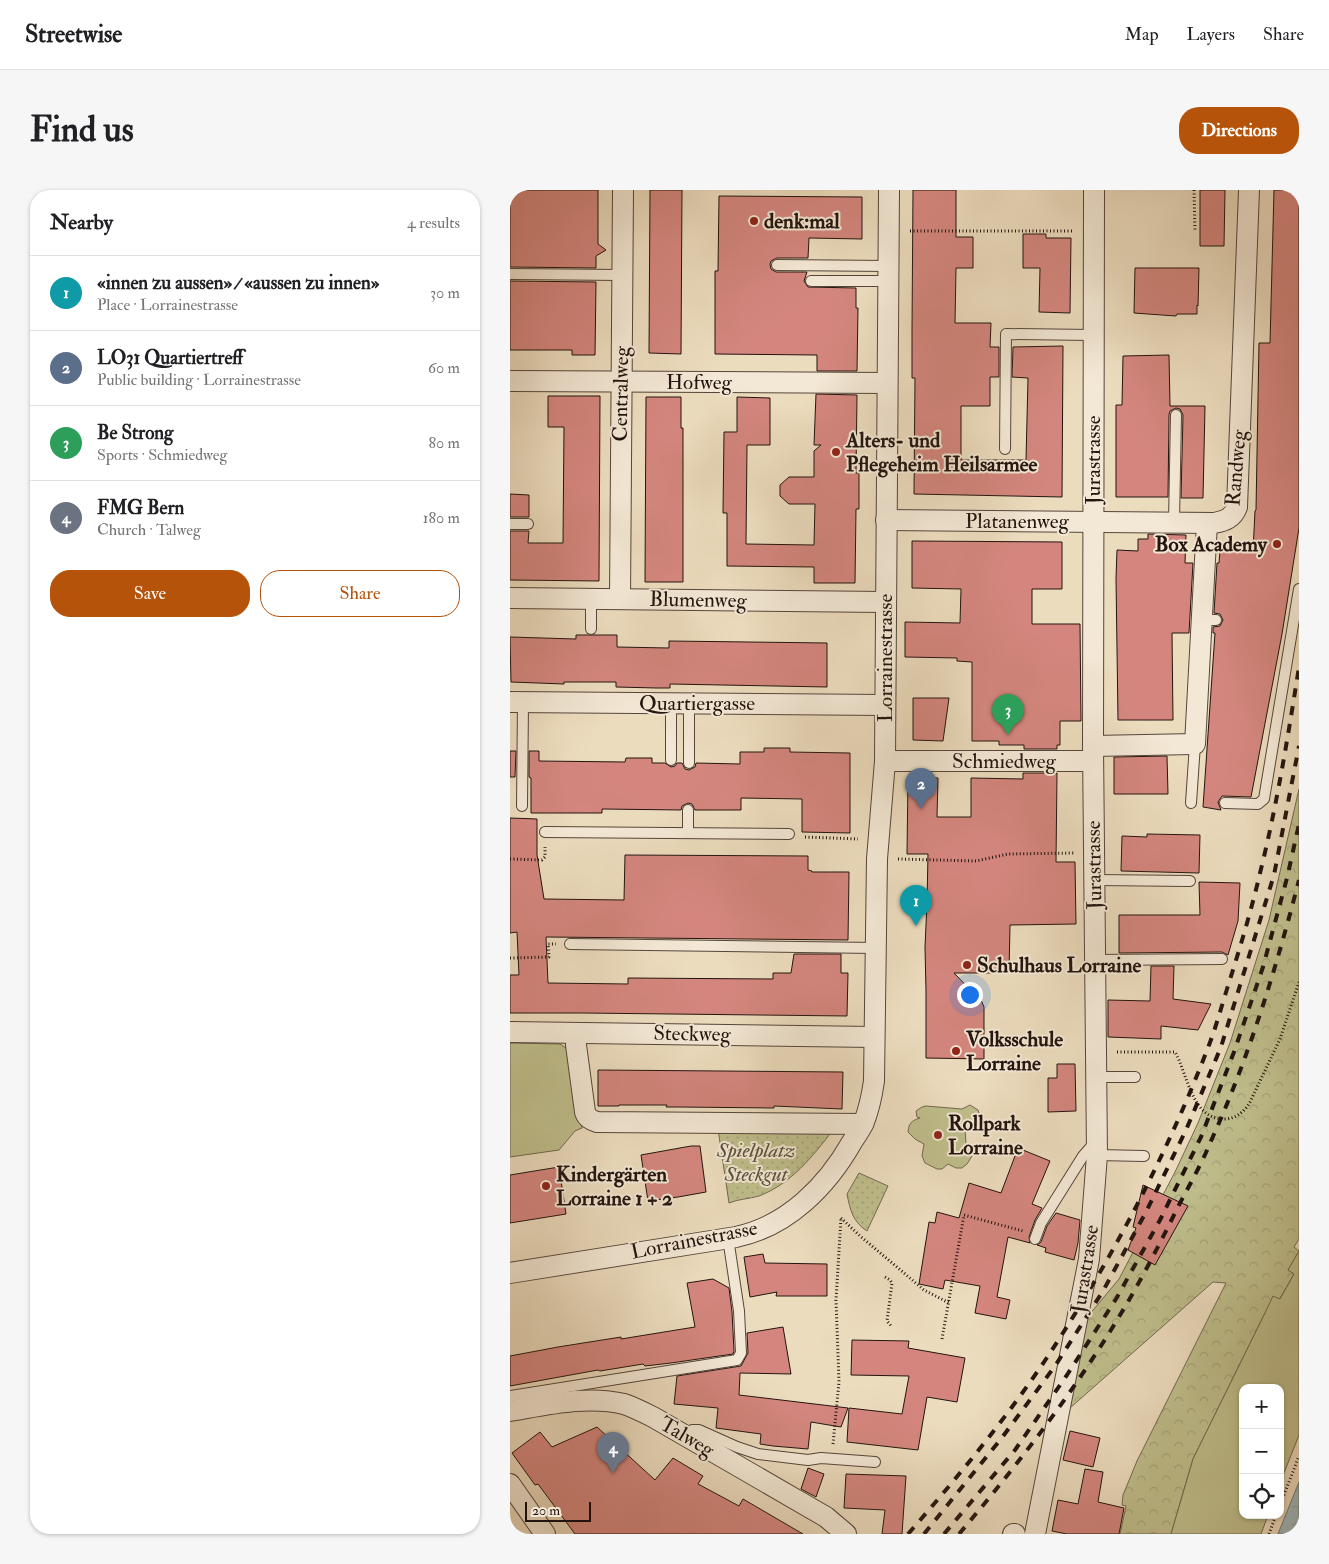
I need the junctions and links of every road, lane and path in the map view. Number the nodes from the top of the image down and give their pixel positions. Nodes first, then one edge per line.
1 (623, 190) edge
2 (889, 190) edge
3 (1094, 190) edge
4 (1194, 190) edge
5 (1249, 190) edge
6 (889, 232) junction
7 (1094, 232) junction
8 (1195, 232) dead end
9 (777, 265) dead end
10 (510, 274) edge
11 (889, 274) junction
12 (622, 275) junction
13 (811, 281) dead end
14 (1093, 335) junction
15 (510, 381) edge
16 (621, 382) junction
17 (887, 383) junction
18 (1176, 415) dead end
19 (1005, 449) dead end
20 (886, 520) junction
21 (1092, 521) junction
22 (1174, 522) junction
23 (1207, 523) junction
24 (510, 524) edge
25 (528, 524) dead end
26 (1299, 589) edge
27 (510, 598) edge
28 (591, 599) junction
29 (620, 599) junction
30 (885, 602) junction
31 (591, 629) dead end
32 (517, 702) edge
33 (680, 703) junction
34 (884, 705) junction
35 (1195, 744) junction
36 (1093, 754) junction
37 (671, 760) dead end
38 (884, 761) junction
39 (689, 763) dead end
40 (1191, 803) dead end
41 (1224, 803) dead end
42 (522, 806) dead end
43 (688, 810) dead end
44 (545, 832) joint
45 (688, 833) junction
46 (794, 834) joint
47 (878, 849) junction
48 (1076, 853) dead end
49 (510, 860) edge
50 (1095, 880) junction
51 (1190, 881) dead end
52 (570, 944) joint
53 (876, 948) junction
54 (510, 958) edge
55 (1222, 959) dead end
56 (1094, 960) junction
57 (1299, 982) edge
58 (510, 1032) edge
59 (576, 1033) junction
60 (874, 1037) junction
61 (1096, 1052) junction
62 (1096, 1077) junction
63 (1135, 1077) dead end
64 (863, 1124) junction
65 (1096, 1147) junction
66 (1144, 1156) dead end
67 (1036, 1237) joint
68 (728, 1238) junction
69 (510, 1273) edge
70 (885, 1277) dead end
71 (949, 1303) junction
72 (892, 1327) dead end
73 (942, 1339) dead end
74 (510, 1396) edge
75 (510, 1411) edge
76 (835, 1426) dead end
77 (687, 1436) junction
78 (1299, 1456) edge
79 (875, 1462) dead end
80 (510, 1484) edge
81 (1284, 1495) edge
82 (1275, 1519) edge
83 (545, 1534) edge
84 (846, 1534) edge
85 (1034, 1534) edge
86 (1269, 1534) edge

1 - 12 street, Centralweg
2 - 6 street, Lorrainestrasse
3 - 7 street, Jurastrasse
4 - 8 path
5 - 23 street, Randweg
6 - 7 path
6 - 11 street, Lorrainestrasse
7 - 14 street, Jurastrasse
9 - 11 lane
10 - 12 lane
11 - 13 lane
11 - 17 street, Lorrainestrasse
12 - 16 street, Centralweg
14 - 19 lane
14 - 21 street, Jurastrasse
15 - 16 street, Hofweg
16 - 17 street, Hofweg
16 - 29 street, Centralweg
17 - 20 street, Lorrainestrasse
18 - 22 lane
20 - 21 street, Platanenweg
20 - 30 street, Lorrainestrasse
21 - 22 street, Platanenweg
21 - 36 street, Jurastrasse
22 - 23 street, Platanenweg
23 - 35 street, Randweg
24 - 25 lane
26 - 41 lane
27 - 28 street, Blumenweg
28 - 29 street, Blumenweg
28 - 31 lane
29 - 30 street, Blumenweg
30 - 34 street, Lorrainestrasse
32 - 33 street, Quartiergasse
32 - 42 lane
33 - 34 street, Quartiergasse
33 - 37 lane
33 - 39 lane
34 - 38 street, Lorrainestrasse
35 - 36 street
35 - 40 lane
36 - 38 street, Schmiedweg
36 - 50 street, Jurastrasse
38 - 47 street, Lorrainestrasse
43 - 45 lane
44 - 45 lane
44 - 49 path
45 - 46 lane
46 - 47 path
47 - 48 path
47 - 53 street, Lorrainestrasse
50 - 51 lane
50 - 56 street, Jurastrasse
52 - 53 lane
52 - 54 path
53 - 60 street, Lorrainestrasse
55 - 56 lane
56 - 61 street, Jurastrasse
57 - 61 path
58 - 59 street, Steckweg
59 - 60 street, Steckweg
59 - 64 street
60 - 64 street, Lorrainestrasse
61 - 62 street, Jurastrasse
62 - 63 lane
62 - 65 street, Jurastrasse
64 - 68 street, Lorrainestrasse
65 - 66 lane
65 - 67 lane
65 - 85 street, Jurastrasse
67 - 71 path
68 - 69 street, Lorrainestrasse
68 - 74 lane
70 - 72 path
71 - 73 path
71 - 76 path
75 - 77 street, Talweg
77 - 79 lane
77 - 84 street, Talweg
78 - 81 path
80 - 83 street
82 - 86 path

